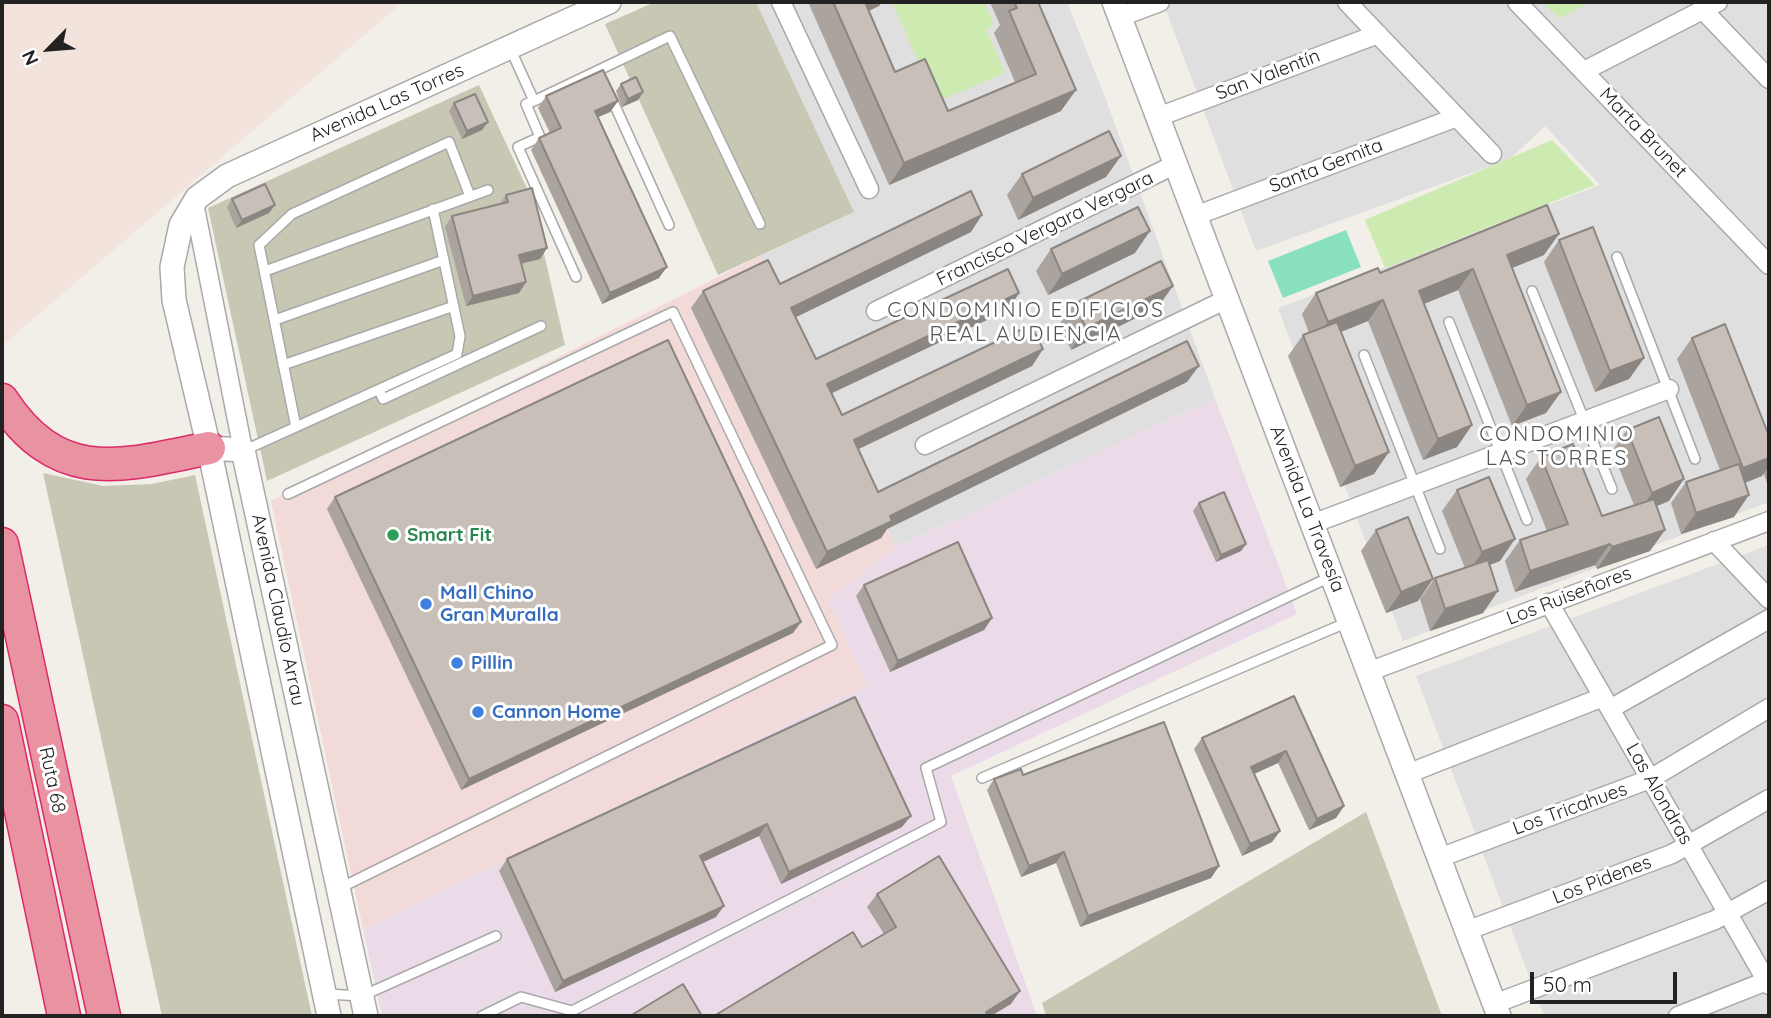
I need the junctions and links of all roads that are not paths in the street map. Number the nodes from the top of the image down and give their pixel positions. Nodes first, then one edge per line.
1 (609, 2) edge
2 (781, 2) edge
3 (1160, 2) edge
4 (1347, 2) edge
5 (1517, 2) edge
6 (1710, 6) edge
7 (1117, 9) edge
8 (1378, 34) junction
9 (510, 48) junction
10 (598, 70) junction
11 (1584, 71) junction
12 (1769, 79) edge
13 (534, 101) junction
14 (1158, 117) junction
15 (1457, 117) junction
16 (1492, 154) dead end
17 (1176, 164) junction
18 (869, 189) dead end
19 (488, 190) dead end
20 (470, 196) junction
21 (194, 203) junction
22 (433, 209) junction
23 (1195, 216) junction
24 (760, 224) dead end
25 (181, 225) joint
26 (669, 225) dead end
27 (1617, 257) dead end
28 (444, 260) junction
29 (1769, 265) edge
30 (265, 271) junction
31 (576, 276) dead end
32 (1532, 290) dead end
33 (1227, 299) junction
34 (453, 306) junction
35 (876, 311) dead end
36 (275, 320) junction
37 (1449, 322) dead end
38 (541, 326) dead end
39 (1364, 355) dead end
40 (284, 365) junction
41 (1669, 389) junction
42 (379, 390) junction
43 (2, 400) edge
44 (1585, 421) junction
45 (296, 427) junction
46 (925, 445) dead end
47 (209, 448) junction
48 (243, 450) junction
49 (1501, 453) junction
50 (1695, 458) dead end
51 (1415, 485) junction
52 (1612, 489) dead end
53 (289, 494) dead end
54 (1527, 520) dead end
55 (1769, 521) edge
56 (1312, 524) junction
57 (1714, 541) junction
58 (2, 544) edge
59 (1440, 549) dead end
60 (1332, 576) junction
61 (1769, 599) edge
62 (1549, 603) junction
63 (1769, 619) edge
64 (1349, 622) junction
65 (1368, 672) junction
66 (1606, 703) junction
67 (1769, 708) edge
68 (2, 721) edge
69 (1407, 774) junction
70 (982, 778) dead end
71 (1650, 779) junction
72 (1769, 799) edge
73 (1689, 846) junction
74 (1439, 858) junction
75 (339, 888) junction
76 (1769, 890) edge
77 (1728, 914) junction
78 (1466, 931) junction
79 (496, 936) dead end
80 (1769, 982) edge
81 (326, 1005) edge
82 (364, 1006) edge
83 (1496, 1010) edge
84 (64, 1016) edge
85 (104, 1016) edge
86 (482, 1016) edge
87 (1678, 1016) edge

1 - 9 street, Avenida Las Torres
2 - 18 street
3 - 7 street
4 - 8 street
5 - 11 street, Marta Brunet
6 - 11 street
6 - 12 street
7 - 14 street, Avenida La Travesía
8 - 14 street, San Valentín
8 - 15 street
9 - 13 lane
9 - 21 street, Avenida Las Torres
10 - 13 lane
10 - 24 lane
10 - 26 lane
11 - 29 street, Marta Brunet
13 - 31 lane
14 - 17 street, Avenida La Travesía
15 - 16 street
15 - 23 street, Santa Gemita
17 - 23 street, Avenida La Travesía
17 - 35 street, Francisco Vergara Vergara
19 - 20 lane
20 - 22 lane
20 - 30 lane
21 - 25 street, Avenida Las Torres
21 - 48 street, Avenida Claudio Arrau
22 - 28 lane
22 - 30 lane
23 - 33 street, Avenida La Travesía
25 - 47 street, Avenida Claudio Arrau
27 - 41 lane
28 - 34 lane
28 - 36 lane
30 - 36 lane
32 - 44 lane
33 - 46 street
33 - 56 street, Avenida La Travesía
34 - 40 lane
34 - 42 lane
36 - 40 lane
37 - 49 lane
38 - 42 lane
39 - 51 lane
40 - 45 lane
41 - 44 street
41 - 50 lane
42 - 45 lane
43 - 47 highway
44 - 49 street
44 - 52 lane
45 - 48 lane
47 - 48 street
47 - 81 street, Avenida Claudio Arrau
48 - 75 street, Avenida Claudio Arrau
49 - 51 street
49 - 54 lane
51 - 56 street
51 - 59 lane
53 - 75 lane
55 - 57 street, Los Ruiseñores
56 - 60 street, Avenida La Travesía
57 - 61 street
57 - 62 street, Los Ruiseñores
58 - 85 highway, Ruta 68
60 - 64 street, Avenida La Travesía
60 - 86 lane
62 - 65 street, Los Ruiseñores
62 - 66 street, Las Alondras
63 - 66 street
64 - 65 street, Avenida La Travesía
64 - 70 lane
65 - 69 street, Avenida La Travesía
66 - 69 street
66 - 71 street, Las Alondras
67 - 71 street, Los Tricahues
68 - 84 highway, Ruta 68
69 - 74 street, Avenida La Travesía
71 - 73 street, Las Alondras
71 - 74 street, Los Tricahues
72 - 73 street, Los Pidenes
73 - 77 street, Las Alondras
73 - 78 street, Los Pidenes
74 - 78 street, Avenida La Travesía
75 - 82 street, Avenida Claudio Arrau
76 - 77 street
77 - 80 street, Las Alondras
77 - 83 street
78 - 83 street, Avenida La Travesía
79 - 82 lane
80 - 87 street
81 - 82 lane

